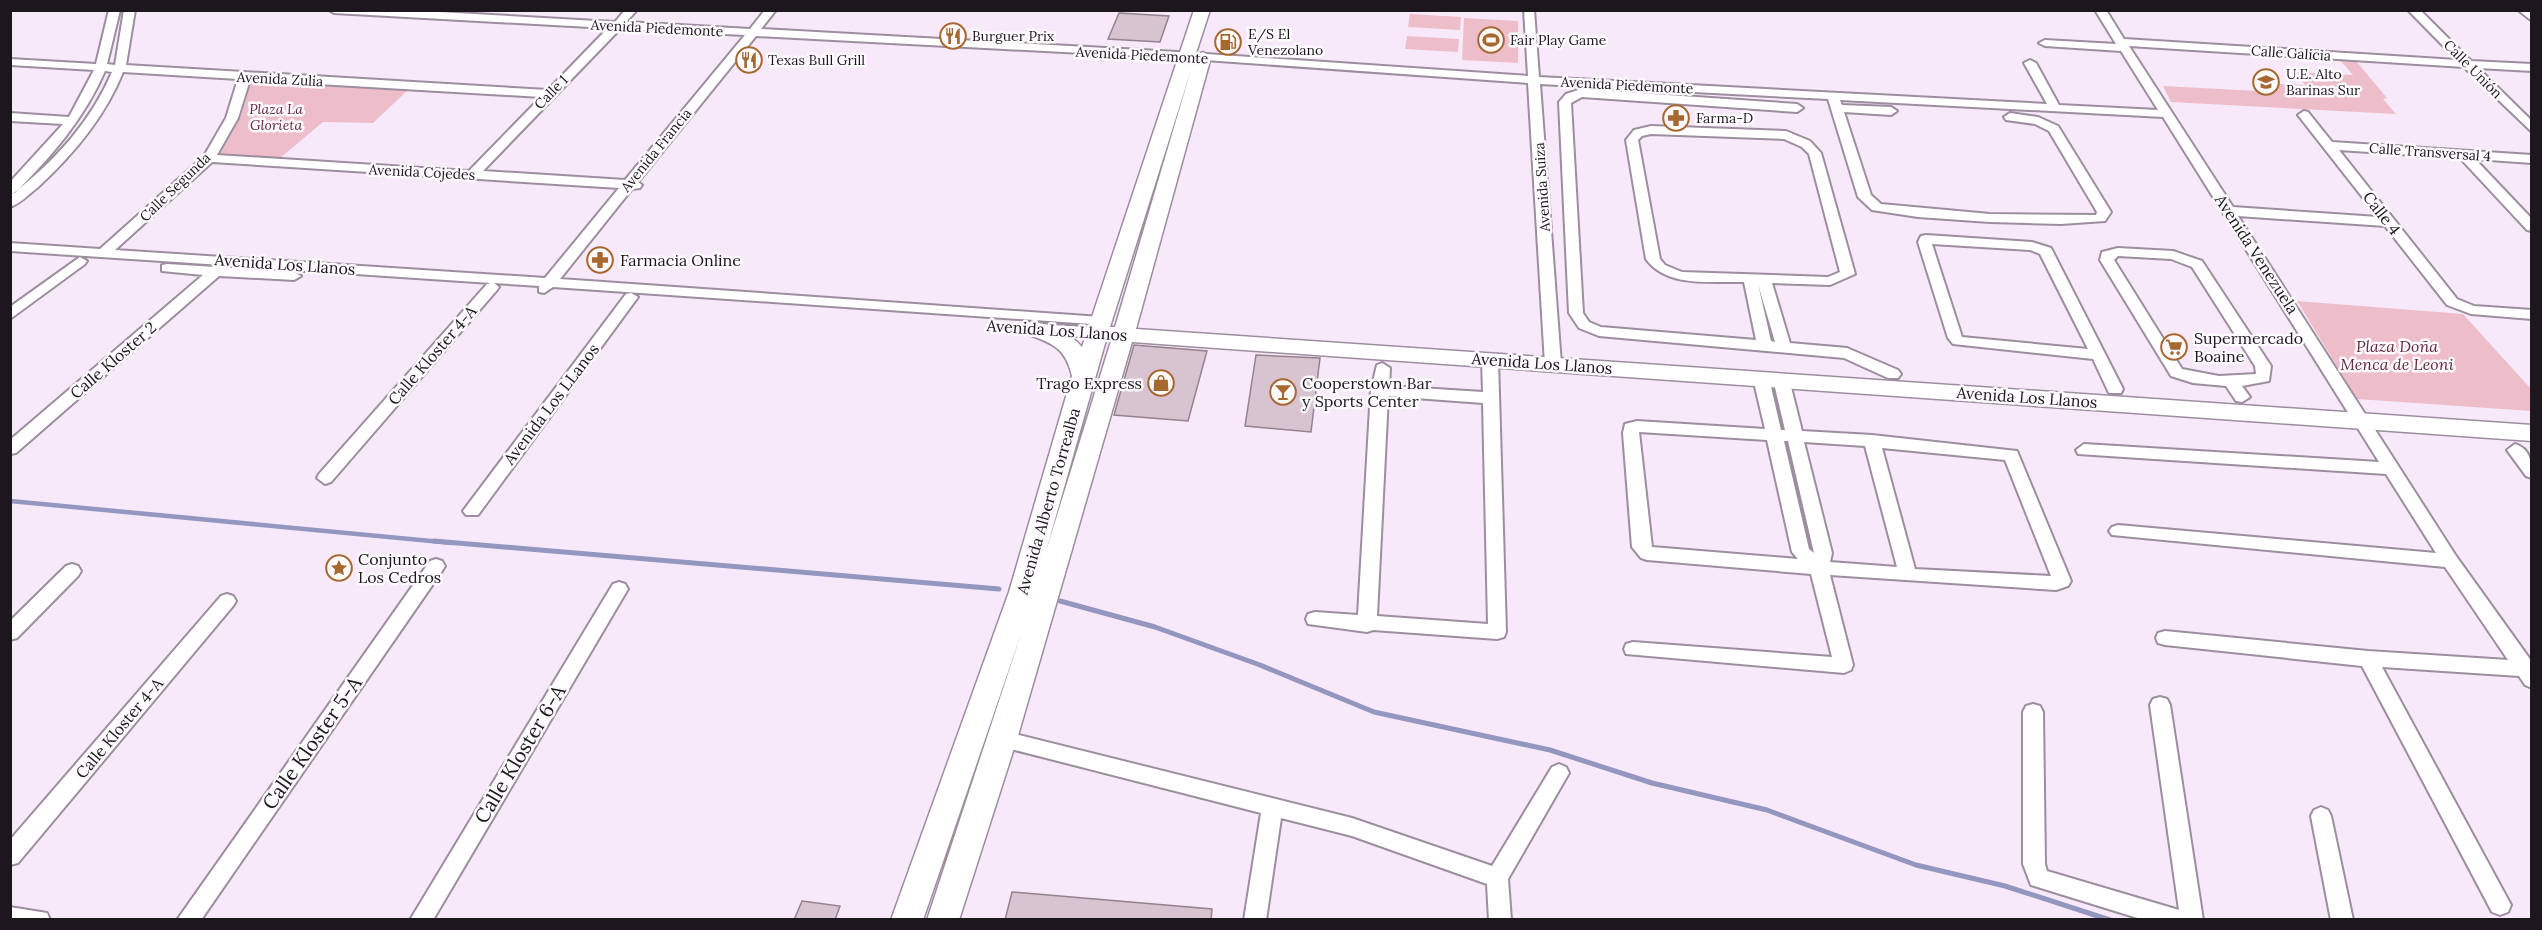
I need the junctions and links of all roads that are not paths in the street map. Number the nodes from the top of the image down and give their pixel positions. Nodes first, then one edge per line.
1 (115, 10) edge
2 (130, 10) edge
3 (334, 10) edge
4 (632, 10) edge
5 (771, 10) edge
6 (779, 10) edge
7 (1202, 10) edge
8 (1218, 10) edge
9 (1529, 10) edge
10 (2100, 10) edge
11 (2413, 10) edge
12 (2523, 10) edge
13 (2532, 18) edge
14 (616, 26) junction
15 (756, 34) junction
16 (872, 40) junction
17 (2044, 43) dead end
18 (2124, 45) junction
19 (864, 52) dead end
20 (1195, 57) junction
21 (10, 62) edge
22 (2030, 63) dead end
23 (2468, 64) junction
24 (101, 68) junction
25 (2532, 68) edge
26 (119, 69) junction
27 (245, 77) junction
28 (1535, 80) junction
29 (550, 94) junction
30 (1834, 102) junction
31 (1797, 108) dead end
32 (2055, 108) junction
33 (2166, 114) junction
34 (2304, 115) dead end
35 (10, 117) edge
36 (73, 121) junction
37 (2532, 128) edge
38 (2329, 146) junction
39 (2463, 154) junction
40 (209, 158) junction
41 (2532, 159) edge
42 (10, 174) edge
43 (472, 175) junction
44 (25, 176) junction
45 (631, 184) junction
46 (10, 190) edge
47 (10, 203) edge
48 (2230, 211) junction
49 (2389, 222) junction
50 (1545, 225) junction
51 (1572, 226) junction
52 (2532, 227) edge
53 (10, 247) edge
54 (103, 253) junction
55 (10, 257) edge
56 (80, 261) junction
57 (216, 271) junction
58 (1757, 279) junction
59 (492, 287) junction
60 (551, 287) junction
61 (631, 297) junction
62 (10, 315) edge
63 (2532, 315) edge
64 (1032, 328) junction
65 (1111, 328) junction
66 (1764, 345) junction
67 (1784, 347) junction
68 (2098, 355) junction
69 (1553, 358) junction
70 (1490, 360) junction
71 (1382, 368) dead end
72 (1893, 374) junction
73 (1084, 379) junction
74 (1771, 379) junction
75 (2236, 388) junction
76 (2115, 389) junction
77 (1379, 390) junction
78 (1489, 398) junction
79 (2358, 413) junction
80 (2532, 418) edge
81 (1774, 434) junction
82 (2532, 434) edge
83 (1794, 435) junction
84 (1872, 441) junction
85 (10, 449) edge
86 (2084, 450) dead end
87 (2515, 450) dead end
88 (2391, 469) junction
89 (2532, 472) edge
90 (325, 478) dead end
91 (472, 511) dead end
92 (2118, 531) dead end
93 (2450, 561) junction
94 (436, 566) dead end
95 (1819, 568) junction
96 (72, 571) dead end
97 (1908, 575) junction
98 (619, 589) dead end
99 (227, 601) dead end
100 (1315, 619) dead end
101 (1367, 625) junction
102 (10, 633) edge
103 (2165, 638) dead end
104 (1633, 649) dead end
105 (2368, 659) junction
106 (2529, 673) edge
107 (2160, 705) dead end
108 (2033, 712) dead end
109 (1003, 739) junction
110 (1559, 772) dead end
111 (1274, 806) junction
112 (2321, 816) dead end
113 (10, 856) edge
114 (1497, 878) junction
115 (2500, 905) dead end
116 (10, 916) edge
117 (39, 920) edge
118 (188, 920) edge
119 (421, 920) edge
120 (907, 920) edge
121 (943, 920) edge
122 (1255, 920) edge
123 (1500, 920) edge
124 (2180, 920) edge
125 (2192, 920) edge
126 (2342, 920) edge

1 - 24 street
2 - 26 street
3 - 14 street, Avenida Piedemonte
4 - 14 street, Calle 1
5 - 15 street, Avenida Francia
6 - 15 street, Avenida Francia
7 - 20 street, Avenida Alberto Torrealba
8 - 20 street, Avenida Alberto Torrealba
9 - 28 street, Avenida Suiza
10 - 18 street, Avenida Venezuela
11 - 23 street, Calle Unión
12 - 13 street
14 - 15 street, Avenida Piedemonte
14 - 29 street, Calle 1
15 - 16 street, Avenida Piedemonte
15 - 45 street, Avenida Francia
16 - 19 street
16 - 20 street, Avenida Piedemonte
17 - 18 street, Calle Galicia
18 - 23 street, Calle Galicia
18 - 33 street, Avenida Venezuela
20 - 28 street, Avenida Piedemonte
20 - 65 street, Avenida Alberto Torrealba
21 - 24 street, Avenida Zulia
22 - 32 street
23 - 25 street, Calle Galicia
23 - 37 street, Calle Unión
24 - 26 street, Avenida Zulia
24 - 36 street
26 - 27 street, Avenida Zulia
26 - 47 street
27 - 29 street, Avenida Zulia
27 - 40 street, Calle Segunda
28 - 30 street, Avenida Piedemonte
28 - 50 street, Avenida Suiza
29 - 43 street, Calle 1
30 - 30 street
30 - 32 street, Avenida Piedemonte
31 - 51 street
32 - 33 street, Avenida Piedemonte
33 - 48 street, Avenida Venezuela
34 - 38 street, Calle 4
35 - 36 street
36 - 44 street
38 - 39 street, Calle Transversal 4
38 - 49 street, Calle 4
39 - 41 street, Calle Transversal 4
39 - 52 street
40 - 43 street, Avenida Cojedes
40 - 54 street, Calle Segunda
42 - 44 street
43 - 45 street, Avenida Cojedes
44 - 46 street
45 - 60 street, Avenida Francia
48 - 49 street
48 - 79 street, Avenida Venezuela
49 - 63 street, Calle 4
50 - 51 street
50 - 69 street, Avenida Suiza
51 - 66 street
53 - 54 street, Avenida Los Llanos
54 - 60 street, Avenida Los Llanos
55 - 56 street, Avenida Los Llanos
56 - 57 street, Avenida Los Llanos
56 - 62 street
57 - 59 street, Avenida Los Llanos
57 - 85 street, Calle Kloster 2
58 - 58 street
58 - 66 street
58 - 67 street
59 - 60 street, Avenida Los Llanos
59 - 90 street, Calle Kloster 4-A
60 - 61 street, Avenida Los Llanos
60 - 65 street, Avenida Los Llanos
61 - 64 street, Avenida Los Llanos
61 - 91 street, Avenida Los LLanos
64 - 65 street, Avenida Los Llanos
64 - 73 street
65 - 69 street, Avenida Los Llanos
65 - 70 street, Avenida Los Llanos
65 - 73 street, Avenida Alberto Torrealba
65 - 109 street, Avenida Alberto Torrealba
66 - 67 street
67 - 72 street
68 - 68 street
68 - 76 street
69 - 70 street, Avenida Los Llanos
69 - 72 street, Avenida Los Llanos
69 - 74 street, Avenida Los Llanos
70 - 78 street
71 - 77 street
72 - 76 street, Avenida Los Llanos
73 - 120 street, Avenida Alberto Torrealba
74 - 79 street, Avenida Los Llanos
74 - 81 street
74 - 83 street
75 - 75 street
75 - 76 street, Avenida Los Llanos
75 - 79 street, Avenida Los Llanos
77 - 78 street
77 - 101 street
78 - 101 street
79 - 80 street, Avenida Los Llanos
79 - 82 street, Avenida Los Llanos
79 - 88 street, Avenida Venezuela
81 - 83 street
81 - 95 street
81 - 95 street
83 - 84 street
83 - 95 street
84 - 97 street
84 - 97 street
86 - 88 street
87 - 89 street
88 - 93 street, Avenida Venezuela
92 - 93 street
93 - 106 street, Avenida Venezuela
94 - 118 street, Calle Kloster 5-A
95 - 97 street
95 - 104 street
96 - 102 street
98 - 119 street, Calle Kloster 6-A
99 - 113 street, Calle Kloster 4-A
100 - 101 street
103 - 105 street
105 - 106 street
105 - 115 street
107 - 125 street
108 - 124 street
109 - 111 street
109 - 121 street, Avenida Alberto Torrealba
110 - 114 street
111 - 114 street
111 - 122 street
112 - 126 street
114 - 123 street
116 - 117 street

